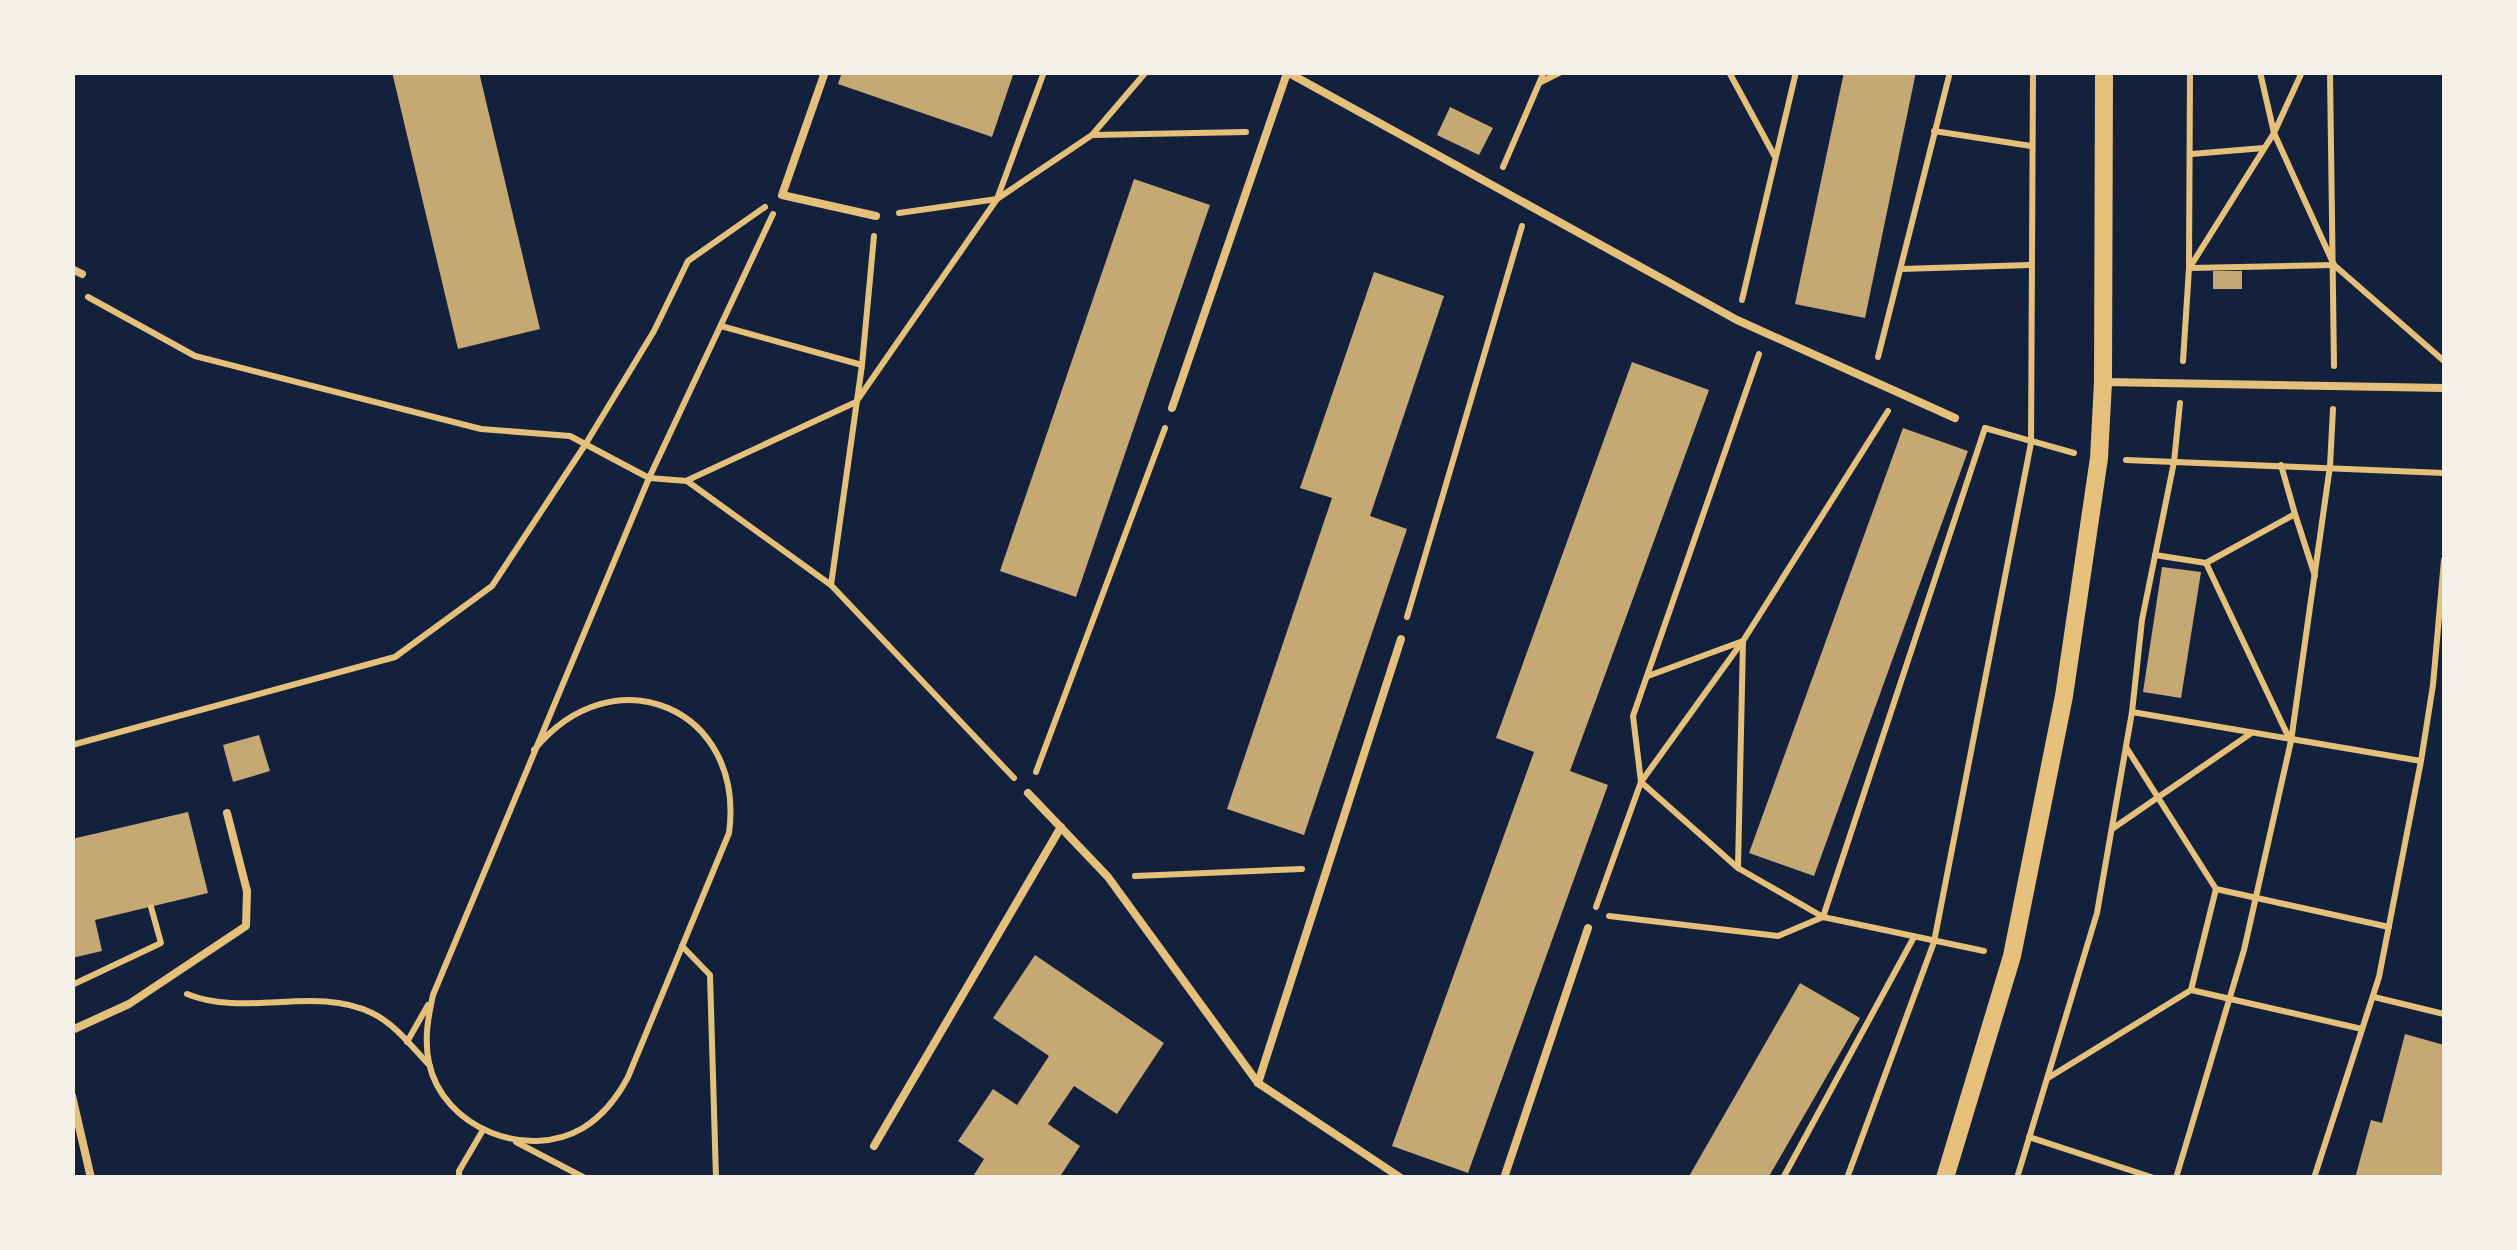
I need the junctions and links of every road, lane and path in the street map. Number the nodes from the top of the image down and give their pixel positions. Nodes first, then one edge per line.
1 (826, 72) edge
2 (1044, 72) edge
3 (1146, 72) edge
4 (1287, 72) edge
5 (1544, 72) edge
6 (1561, 72) edge
7 (1729, 72) edge
8 (1796, 72) edge
9 (1950, 72) edge
10 (2033, 72) edge
11 (2104, 72) edge
12 (2190, 72) edge
13 (2260, 72) edge
14 (2302, 72) edge
15 (2330, 72) edge
16 (1540, 82) junction
17 (1933, 131) junction
18 (1267, 132) junction
19 (2274, 133) junction
20 (1092, 135) junction
21 (2031, 146) junction
22 (2266, 148) junction
23 (2191, 154) junction
24 (1774, 156) junction
25 (1494, 187) junction
26 (782, 194) junction
27 (997, 199) junction
28 (1528, 206) junction
29 (876, 216) junction
30 (2030, 265) junction
31 (2334, 265) junction
32 (2189, 268) junction
33 (72, 269) edge
34 (1900, 269) junction
35 (82, 274) dead end
36 (72, 289) edge
37 (1738, 320) junction
38 (721, 326) junction
39 (1766, 334) junction
40 (2444, 361) edge
41 (862, 365) junction
42 (1872, 380) junction
43 (2103, 382) junction
44 (2182, 383) junction
45 (2334, 385) junction
46 (2444, 388) edge
47 (1906, 396) junction
48 (856, 402) junction
49 (1172, 408) joint
50 (1955, 418) joint
51 (1984, 428) junction
52 (2031, 443) junction
53 (585, 444) junction
54 (2099, 458) junction
55 (2174, 462) junction
56 (2282, 464) junction
57 (2330, 466) junction
58 (2444, 472) edge
59 (649, 478) junction
60 (687, 481) junction
61 (2295, 514) junction
62 (2155, 555) junction
63 (2444, 560) edge
64 (2206, 564) junction
65 (2316, 578) junction
66 (831, 585) junction
67 (1401, 639) joint
68 (1743, 640) junction
69 (1647, 676) junction
70 (2132, 712) junction
71 (2250, 734) junction
72 (2290, 741) junction
73 (72, 745) edge
74 (2126, 746) junction
75 (534, 750) junction
76 (2422, 761) junction
77 (1641, 782) junction
78 (1028, 793) junction
79 (2158, 798) junction
80 (227, 813) dead end
81 (1061, 827) junction
82 (2111, 830) junction
83 (1327, 868) junction
84 (1738, 868) junction
85 (1108, 877) junction
86 (2216, 889) junction
87 (2256, 900) junction
88 (151, 907) dead end
89 (1823, 917) junction
90 (2389, 927) junction
91 (1588, 928) dead end
92 (1914, 938) junction
93 (1934, 942) junction
94 (682, 946) junction
95 (2012, 956) junction
96 (163, 984) junction
97 (72, 985) edge
98 (2191, 990) junction
99 (433, 995) junction
100 (2374, 998) junction
101 (2230, 1000) junction
102 (2444, 1014) edge
103 (72, 1030) edge
104 (2362, 1030) junction
105 (407, 1042) junction
106 (430, 1066) junction
107 (2047, 1079) junction
108 (1258, 1083) junction
109 (72, 1096) edge
110 (483, 1130) junction
111 (2029, 1138) junction
112 (510, 1140) junction
113 (874, 1146) dead end
114 (92, 1178) edge
115 (459, 1178) edge
116 (585, 1178) edge
117 (716, 1178) edge
118 (1401, 1178) edge
119 (1504, 1178) edge
120 (1782, 1178) edge
121 (1847, 1178) edge
122 (1945, 1178) edge
123 (2017, 1178) edge
124 (2154, 1178) edge
125 (2176, 1178) edge
126 (2314, 1178) edge

1 - 26 lane
2 - 27 path
3 - 20 path
4 - 18 lane
4 - 25 lane
5 - 16 path
6 - 16 path
7 - 24 path
8 - 24 path
9 - 17 path
10 - 21 path
11 - 43 street
12 - 23 path
13 - 19 path
14 - 19 path
15 - 31 path
16 - 25 path
17 - 21 path
17 - 34 path
18 - 20 path
18 - 49 lane
19 - 22 path
19 - 31 path
20 - 27 path
21 - 30 path
22 - 23 path
22 - 32 path
23 - 32 path
24 - 37 path
25 - 28 lane
26 - 29 lane
26 - 38 path
26 - 53 path
27 - 29 path
27 - 48 path
28 - 37 lane
28 - 67 path
29 - 41 path
30 - 34 path
30 - 52 path
31 - 32 path
31 - 40 path
31 - 45 path
32 - 44 path
33 - 35 lane
34 - 42 path
36 - 53 path
37 - 39 lane
38 - 41 path
38 - 59 path
39 - 42 lane
39 - 69 path
41 - 48 path
42 - 47 lane
43 - 44 lane
43 - 54 street
44 - 45 lane
44 - 55 path
45 - 46 lane
45 - 57 path
47 - 50 lane
47 - 68 path
48 - 60 path
48 - 66 path
49 - 78 path
50 - 51 path
51 - 52 path
51 - 89 path
52 - 54 path
52 - 93 path
53 - 59 path
53 - 73 path
54 - 55 path
54 - 95 street
55 - 56 path
55 - 62 path
56 - 57 path
56 - 61 path
57 - 58 path
57 - 65 path
59 - 60 path
59 - 75 path
60 - 66 path
61 - 64 path
61 - 65 path
62 - 64 path
62 - 70 path
63 - 76 path
64 - 72 path
65 - 72 path
66 - 78 path
67 - 83 lane
68 - 69 path
68 - 77 path
68 - 84 path
69 - 77 path
70 - 71 path
70 - 74 path
71 - 72 path
71 - 79 path
72 - 76 path
72 - 87 path
74 - 79 path
74 - 82 path
75 - 94 path
75 - 99 path
76 - 90 path
77 - 84 path
77 - 89 path
78 - 81 lane
79 - 82 path
79 - 86 path
80 - 96 lane
81 - 85 lane
81 - 113 lane
82 - 107 path
83 - 85 path
83 - 108 lane
84 - 89 path
85 - 108 lane
86 - 87 path
86 - 98 path
87 - 90 path
87 - 101 path
88 - 97 path
89 - 92 path
90 - 100 path
91 - 119 lane
92 - 93 path
92 - 120 path
93 - 95 path
93 - 121 path
94 - 112 path
94 - 117 path
95 - 122 street
96 - 103 lane
96 - 105 path
98 - 101 path
98 - 107 path
99 - 105 path
99 - 106 path
100 - 102 path
100 - 104 path
101 - 104 path
101 - 125 path
104 - 126 path
105 - 106 path
106 - 110 path
107 - 111 path
108 - 118 lane
109 - 114 lane
110 - 112 path
110 - 115 path
111 - 123 path
111 - 124 path
112 - 116 path

